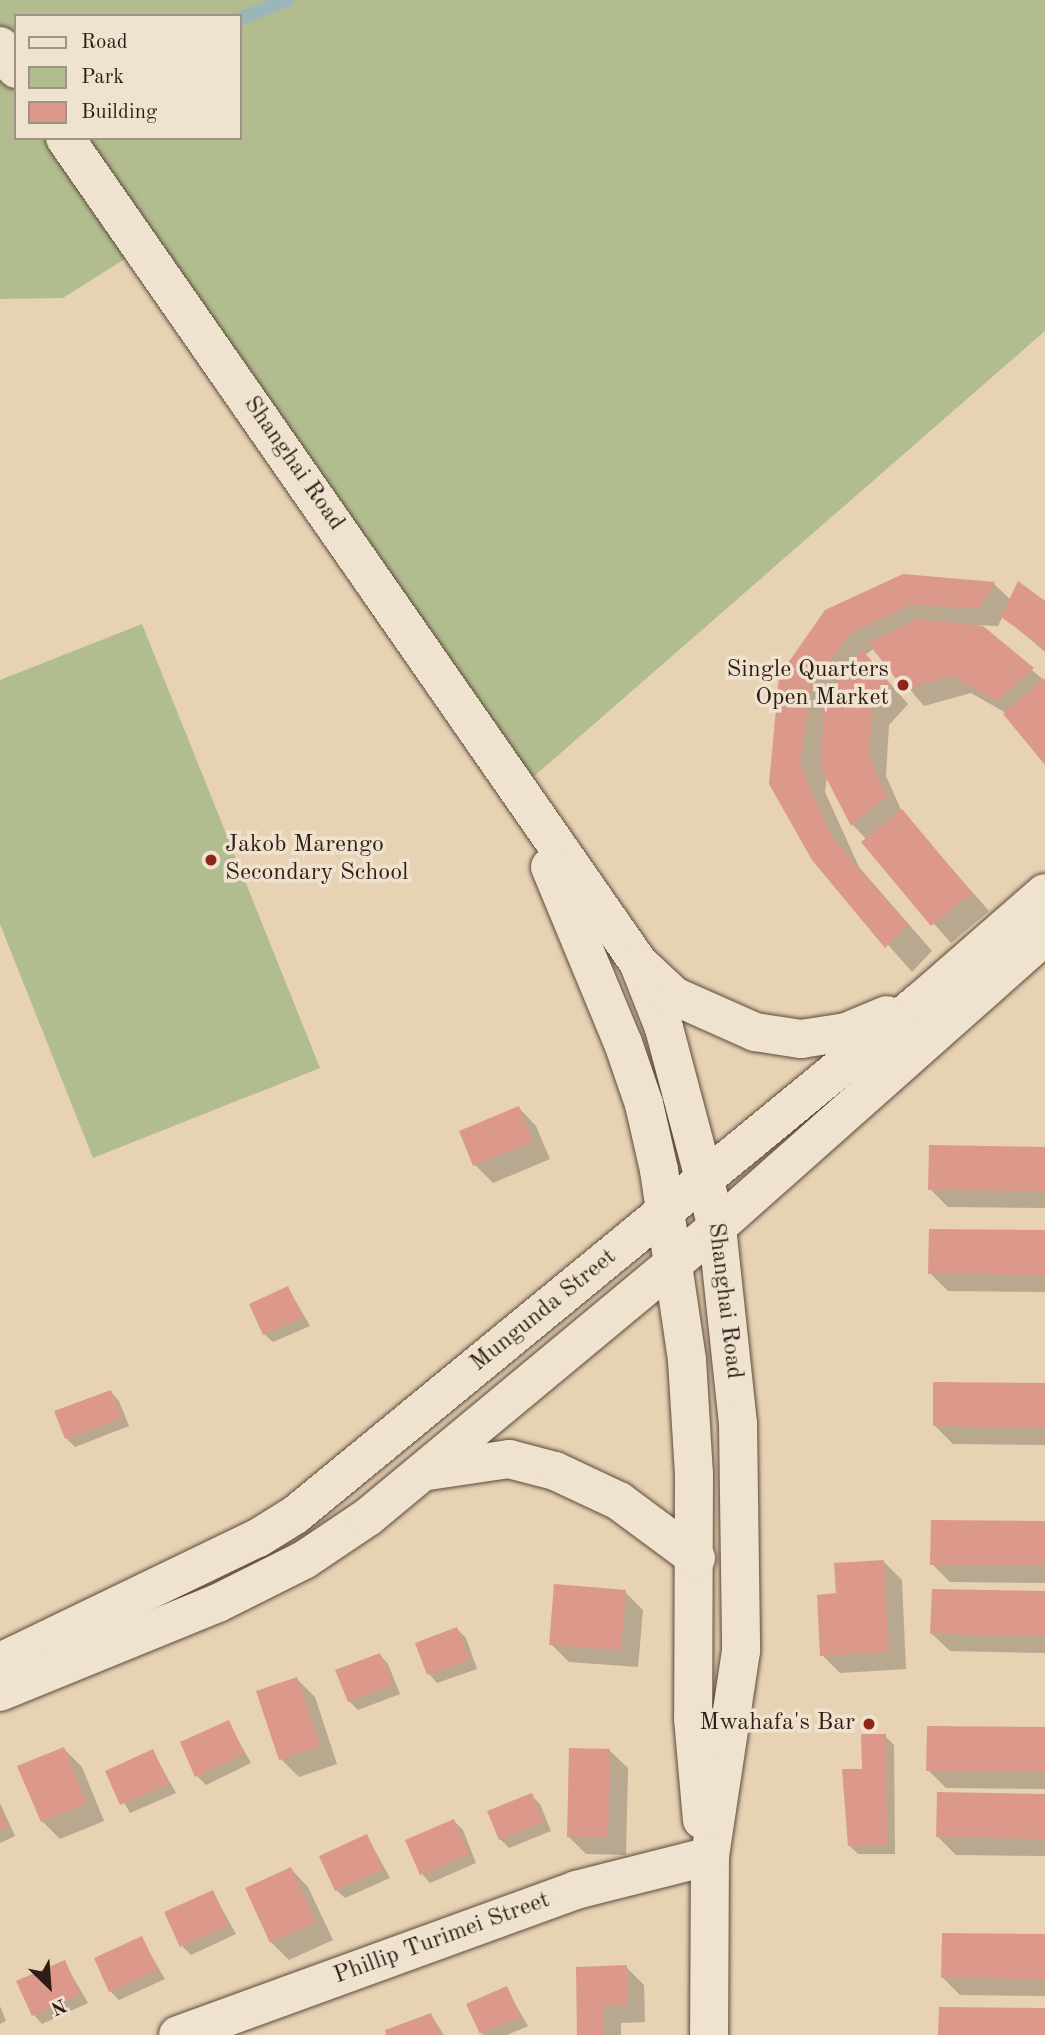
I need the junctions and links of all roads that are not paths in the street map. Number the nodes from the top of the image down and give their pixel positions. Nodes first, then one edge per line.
1 (0, 46) edge
2 (14, 66) edge
3 (66, 140) edge
4 (516, 792) junction
5 (1045, 893) edge
6 (1045, 936) edge
7 (638, 962) junction
8 (921, 1001) junction
9 (704, 1178) junction
10 (665, 1211) junction
11 (717, 1227) junction
12 (673, 1263) junction
13 (426, 1472) junction
14 (696, 1558) junction
15 (0, 1662) edge
16 (0, 1692) edge
17 (710, 1856) junction
18 (178, 2035) edge
19 (709, 2035) edge

1 - 2 street
3 - 4 street, Shanghai Road
4 - 7 street, Shanghai Road
4 - 10 street, Shanghai Road
5 - 8 street, Mungunda Street
6 - 11 street, Mungunda Street
7 - 8 street
7 - 9 street, Shanghai Road
8 - 9 street, Mungunda Street
9 - 10 street, Mungunda Street
9 - 11 street, Shanghai Road
10 - 12 street, Shanghai Road
10 - 15 street, Mungunda Street
11 - 12 street, Mungunda Street
11 - 17 street, Shanghai Road
12 - 13 street, Mungunda Street
12 - 14 street, Shanghai Road
13 - 14 street
13 - 16 street, Mungunda Street
14 - 17 street, Shanghai Road
17 - 18 street, Phillip Turimei Street
17 - 19 street, Shanghai Road

